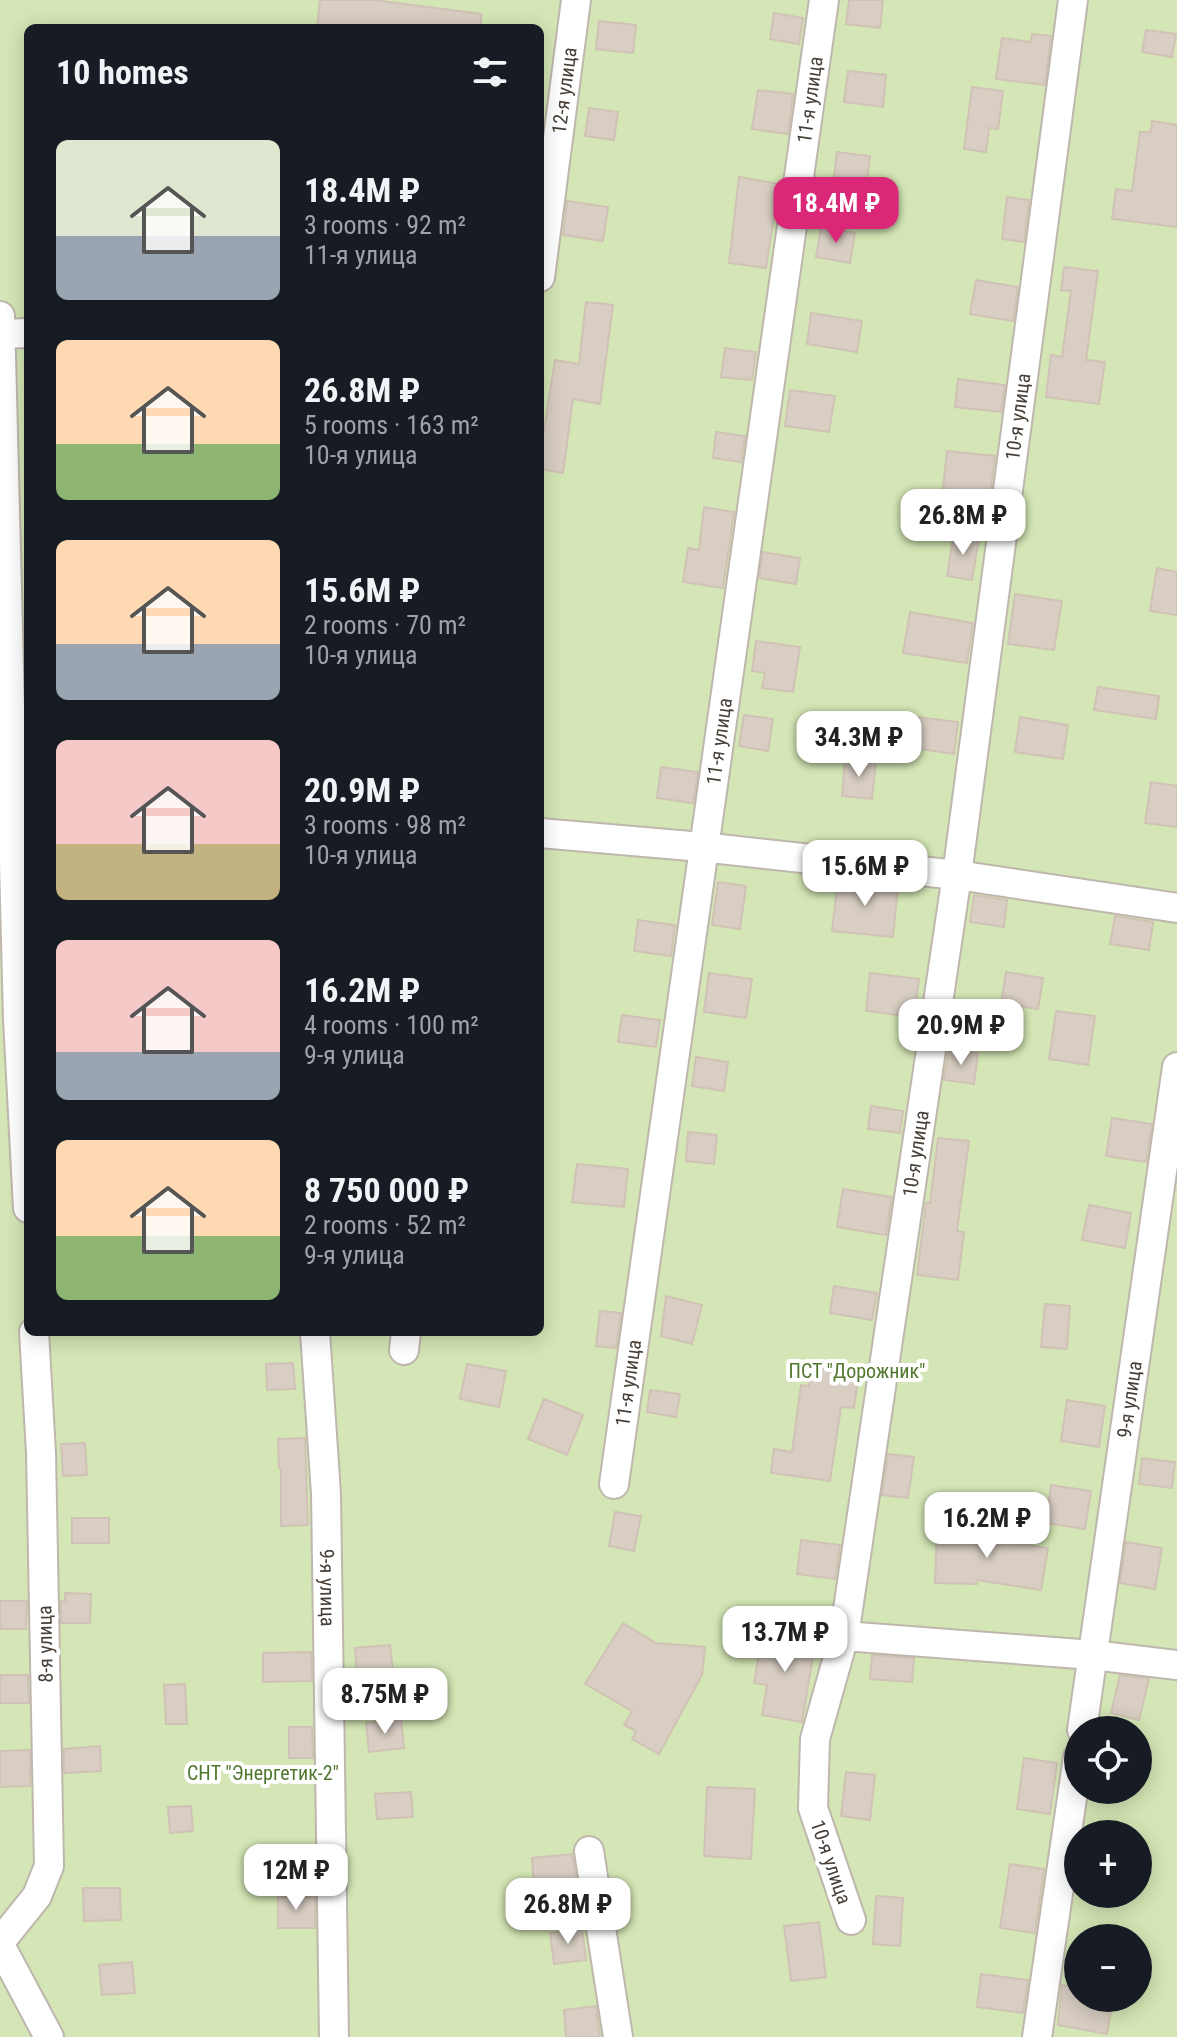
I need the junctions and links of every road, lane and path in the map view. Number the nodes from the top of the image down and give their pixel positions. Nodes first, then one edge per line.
1 (576, 0) edge
2 (824, 0) edge
3 (1073, 0) edge
4 (553, 84) edge
5 (544, 218) edge
6 (0, 316) edge
7 (24, 333) edge
8 (0, 334) edge
9 (544, 833) edge
10 (702, 847) junction
11 (957, 875) junction
12 (1177, 908) edge
13 (1177, 1067) edge
14 (24, 1132) edge
15 (34, 1336) edge
16 (315, 1336) edge
17 (614, 1484) dead end
18 (844, 1636) junction
19 (1093, 1655) junction
20 (1177, 1665) edge
21 (1084, 1716) edge
22 (1071, 1804) edge
23 (589, 1851) dead end
24 (851, 1920) dead end
25 (0, 1943) edge
26 (49, 2037) edge
27 (334, 2037) edge
28 (618, 2037) edge
29 (1037, 2037) edge

1 - 4 street, 12-я улица
2 - 10 street, 11-я улица
3 - 11 street, 10-я улица
4 - 5 street, 12-я улица
6 - 8 street
7 - 8 street
8 - 14 street
9 - 10 street
10 - 11 street
10 - 17 street, 11-я улица
11 - 12 street
11 - 18 street, 10-я улица
13 - 19 street, 9-я улица
15 - 25 street, 8-я улица
16 - 27 street, 9-я улица
18 - 19 street
18 - 24 street, 10-я улица
19 - 20 street
19 - 21 street, 9-я улица
22 - 29 street
23 - 28 street
25 - 26 street

